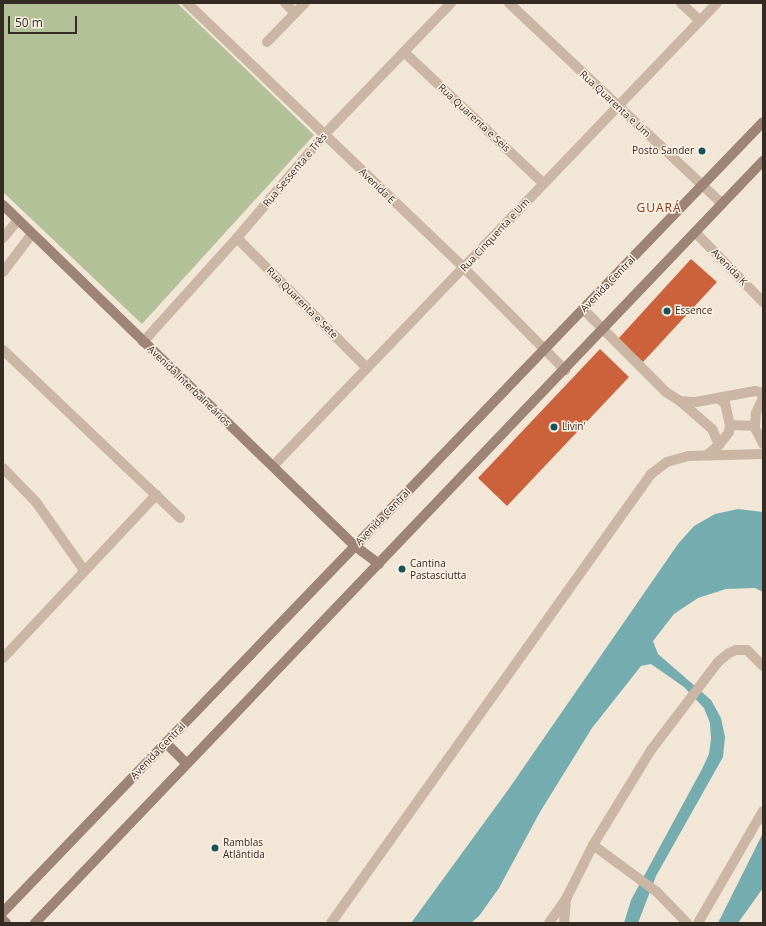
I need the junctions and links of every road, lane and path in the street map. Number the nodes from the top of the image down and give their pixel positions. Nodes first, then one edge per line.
1 (187, 3) edge
2 (285, 3) edge
3 (305, 3) edge
4 (451, 3) edge
5 (509, 3) edge
6 (681, 3) edge
7 (717, 3) edge
8 (295, 13) junction
9 (700, 21) junction
10 (267, 42) dead end
11 (404, 52) junction
12 (617, 106) junction
13 (763, 122) edge
14 (324, 135) junction
15 (763, 161) edge
16 (544, 183) junction
17 (702, 185) junction
18 (722, 204) junction
19 (3, 205) edge
20 (18, 220) junction
21 (695, 232) junction
22 (32, 234) junction
23 (3, 238) edge
24 (237, 238) junction
25 (464, 268) junction
26 (3, 272) edge
27 (763, 302) edge
28 (583, 309) junction
29 (601, 330) junction
30 (143, 342) junction
31 (545, 349) junction
32 (3, 350) edge
33 (368, 368) junction
34 (565, 370) junction
35 (763, 393) edge
36 (717, 398) junction
37 (763, 398) edge
38 (680, 401) junction
39 (730, 425) junction
40 (755, 426) junction
41 (763, 444) edge
42 (719, 445) junction
43 (763, 454) edge
44 (707, 455) junction
45 (273, 466) junction
46 (3, 468) edge
47 (156, 495) junction
48 (180, 518) dead end
49 (355, 546) junction
50 (378, 564) junction
51 (84, 570) junction
52 (3, 658) edge
53 (763, 666) edge
54 (166, 742) junction
55 (186, 763) junction
56 (763, 811) edge
57 (593, 845) junction
58 (566, 898) junction
59 (3, 912) edge
60 (3, 920) edge
61 (6, 923) edge
62 (34, 923) edge
63 (331, 923) edge
64 (549, 923) edge
65 (564, 923) edge
66 (687, 923) edge
67 (698, 923) edge

1 - 14 street, Avenida E
2 - 8 street
3 - 8 street
4 - 11 street, Rua Sessenta e Três
5 - 12 street, Rua Quarenta e Um
6 - 9 street
7 - 9 street, Rua Cinquenta e Um
8 - 10 street
9 - 12 street, Rua Cinquenta e Um
11 - 14 street, Rua Sessenta e Três
11 - 16 street, Rua Quarenta e Seis
12 - 16 street, Rua Cinquenta e Um
12 - 17 street, Rua Quarenta e Um
13 - 17 main road, Avenida Central
14 - 24 street, Rua Sessenta e Três
14 - 25 street, Avenida E
15 - 18 main road
16 - 25 street, Rua Cinquenta e Um
17 - 18 street, Rua Quarenta e Um
17 - 28 main road, Avenida Central
18 - 21 main road
19 - 20 main road, Avenida Interbalneários
20 - 22 main road, Avenida Interbalneários
20 - 23 street
21 - 27 street, Avenida K
21 - 29 main road
22 - 26 street
22 - 30 main road, Avenida Interbalneários
24 - 30 street, Rua Sessenta e Três
24 - 33 street, Rua Quarenta e Sete
25 - 31 street, Avenida E
25 - 33 street, Rua Cinquenta e Um
28 - 29 street
28 - 31 main road, Avenida Central
29 - 34 main road
29 - 38 street
30 - 45 main road, Avenida Interbalneários
31 - 34 street, Avenida E
31 - 49 main road, Avenida Central
32 - 47 street
33 - 45 street, Rua Cinquenta e Um
34 - 50 main road
35 - 36 street
36 - 38 street
36 - 39 street
37 - 40 street
38 - 42 street
39 - 40 street
39 - 42 street
40 - 41 street
42 - 44 street
43 - 44 street
44 - 63 street
45 - 49 main road, Avenida Interbalneários
46 - 51 street
47 - 48 street
47 - 51 street
49 - 50 main road, Avenida Interbalneários
49 - 54 main road, Avenida Central
50 - 55 main road
51 - 52 street
53 - 57 street
54 - 55 main road
54 - 59 main road, Avenida Central
55 - 62 main road
56 - 67 street
57 - 58 street
57 - 66 street
58 - 64 street
58 - 65 street
60 - 61 main road

